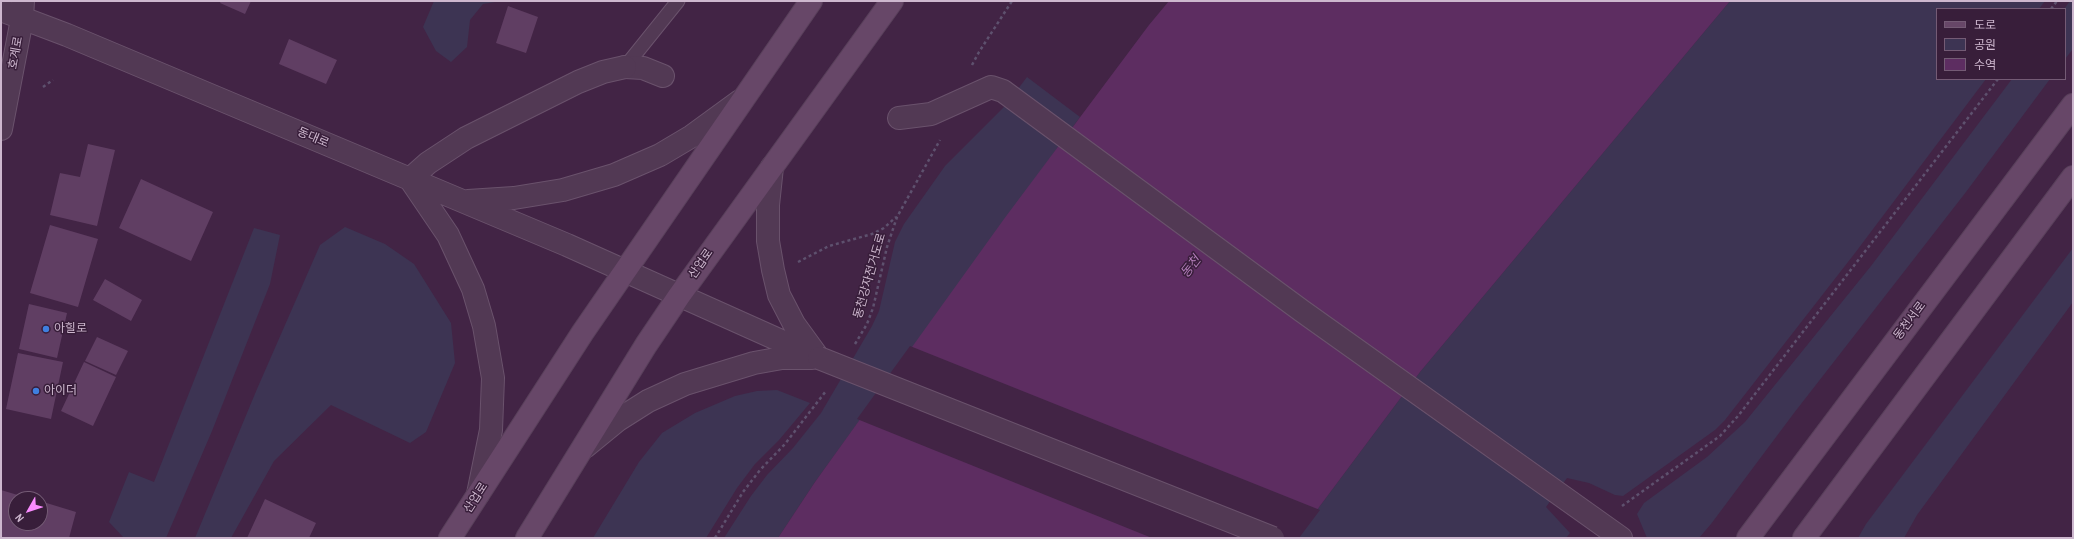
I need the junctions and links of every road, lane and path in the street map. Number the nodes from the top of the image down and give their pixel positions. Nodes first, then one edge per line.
1 (678, 1) edge
2 (811, 1) edge
3 (892, 1) edge
4 (1012, 1) edge
5 (1, 10) edge
6 (23, 10) edge
7 (625, 67) junction
8 (663, 76) dead end
9 (53, 80) dead end
10 (1997, 80) edge
11 (44, 87) dead end
12 (743, 100) junction
13 (954, 104) junction
14 (2073, 105) edge
15 (899, 118) dead end
16 (1, 129) edge
17 (772, 167) junction
18 (2073, 177) edge
19 (410, 179) junction
20 (463, 201) junction
21 (897, 217) junction
22 (792, 265) dead end
23 (623, 272) junction
24 (679, 296) junction
25 (852, 350) dead end
26 (819, 358) junction
27 (829, 386) dead end
28 (581, 451) junction
29 (478, 494) junction
30 (1600, 523) junction
31 (1812, 532) edge
32 (450, 538) edge
33 (527, 538) edge
34 (714, 538) edge
35 (1272, 538) edge
36 (1621, 538) edge
37 (1748, 538) edge

1 - 7 lane
2 - 12 main road, 산업로
3 - 17 main road, 산업로
4 - 13 path, 동천강자전거도로
5 - 6 street, 동대로
6 - 16 street, 호계로
6 - 19 street, 동대로
7 - 8 street
7 - 19 street
9 - 11 path
10 - 30 path
12 - 20 street
12 - 23 main road, 산업로
13 - 15 street
13 - 21 path, 동천강자전거도로
13 - 30 street
14 - 37 main road, 동천서로
17 - 24 main road, 산업로
17 - 26 street
18 - 31 main road
19 - 20 street, 동대로
19 - 29 street
20 - 23 street, 동대로
21 - 22 path
21 - 25 path, 동천강자전거도로
23 - 24 street, 동대로
23 - 29 main road, 산업로
24 - 26 street, 동대로
24 - 28 main road, 산업로
26 - 28 street
26 - 35 street, 동대로, bridge
27 - 34 path
28 - 33 main road, 산업로
29 - 32 main road, 산업로
30 - 36 street

